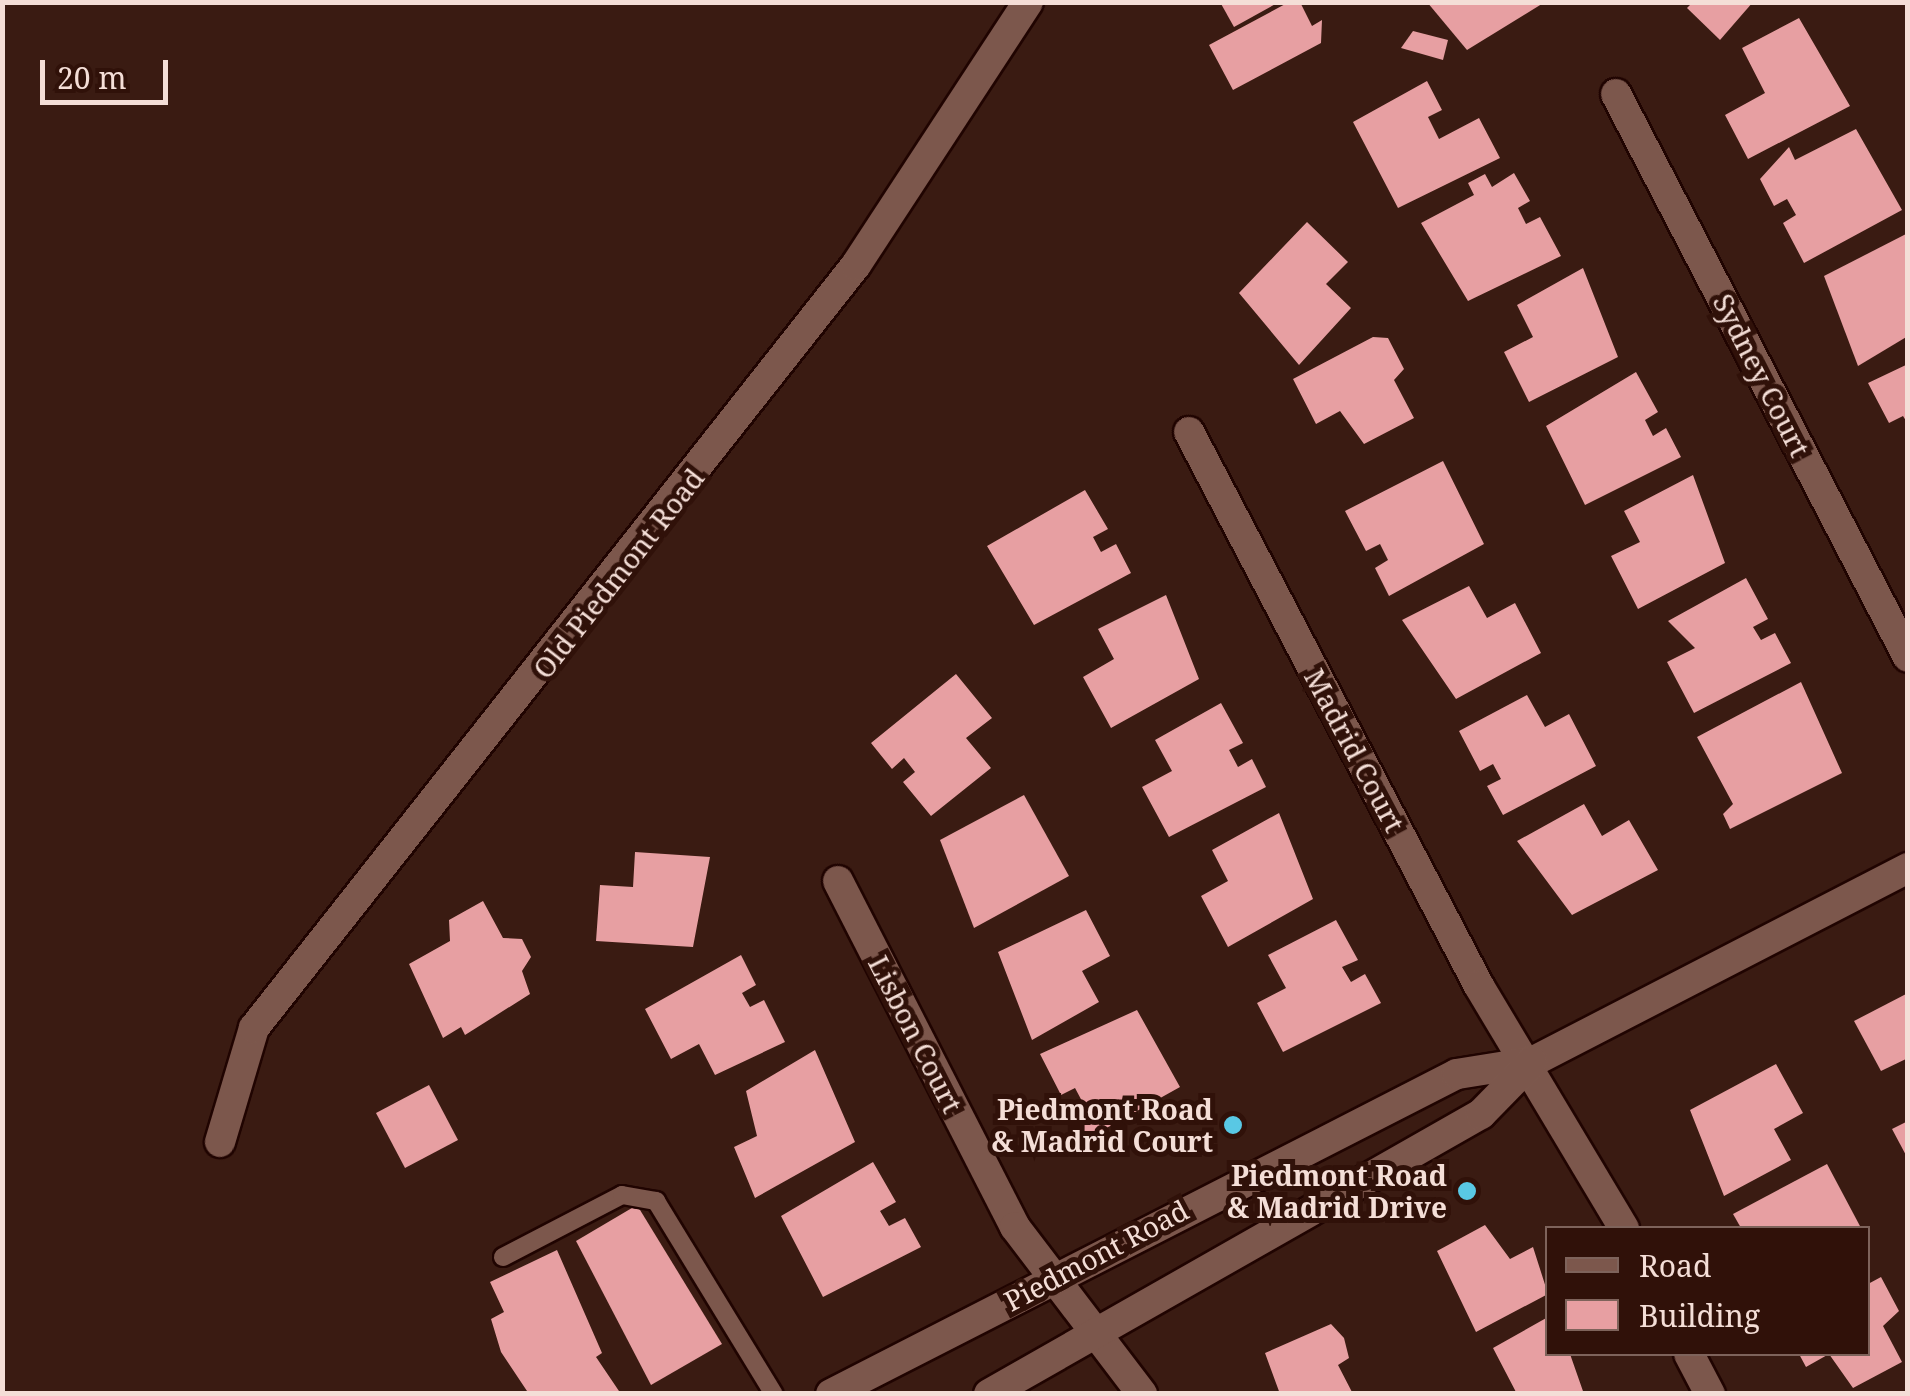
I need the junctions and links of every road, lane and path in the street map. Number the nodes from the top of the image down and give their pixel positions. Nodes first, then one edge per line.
1 (1028, 2) edge
2 (1616, 94) dead end
3 (1189, 432) dead end
4 (1908, 657) edge
5 (1908, 868) edge
6 (838, 881) dead end
7 (1532, 1062) junction
8 (220, 1142) dead end
9 (1623, 1226) edge
10 (503, 1257) dead end
11 (1052, 1279) junction
12 (1096, 1335) junction
13 (1690, 1356) edge
14 (774, 1394) edge
15 (831, 1394) edge
16 (989, 1394) edge
17 (1142, 1394) edge
18 (1710, 1394) edge

1 - 8 street, Old Piedmont Road
2 - 4 street, Sydney Court
3 - 7 street, Madrid Court
5 - 7 street, Piedmont Road
6 - 11 street, Lisbon Court
7 - 9 street, Madrid Court
7 - 11 street, Piedmont Road
7 - 12 street, Piedmont Road
10 - 14 lane
11 - 12 street, Lisbon Court
11 - 15 street, Piedmont Road
12 - 16 street, Piedmont Road
12 - 17 street, Lisbon Court
13 - 18 street

